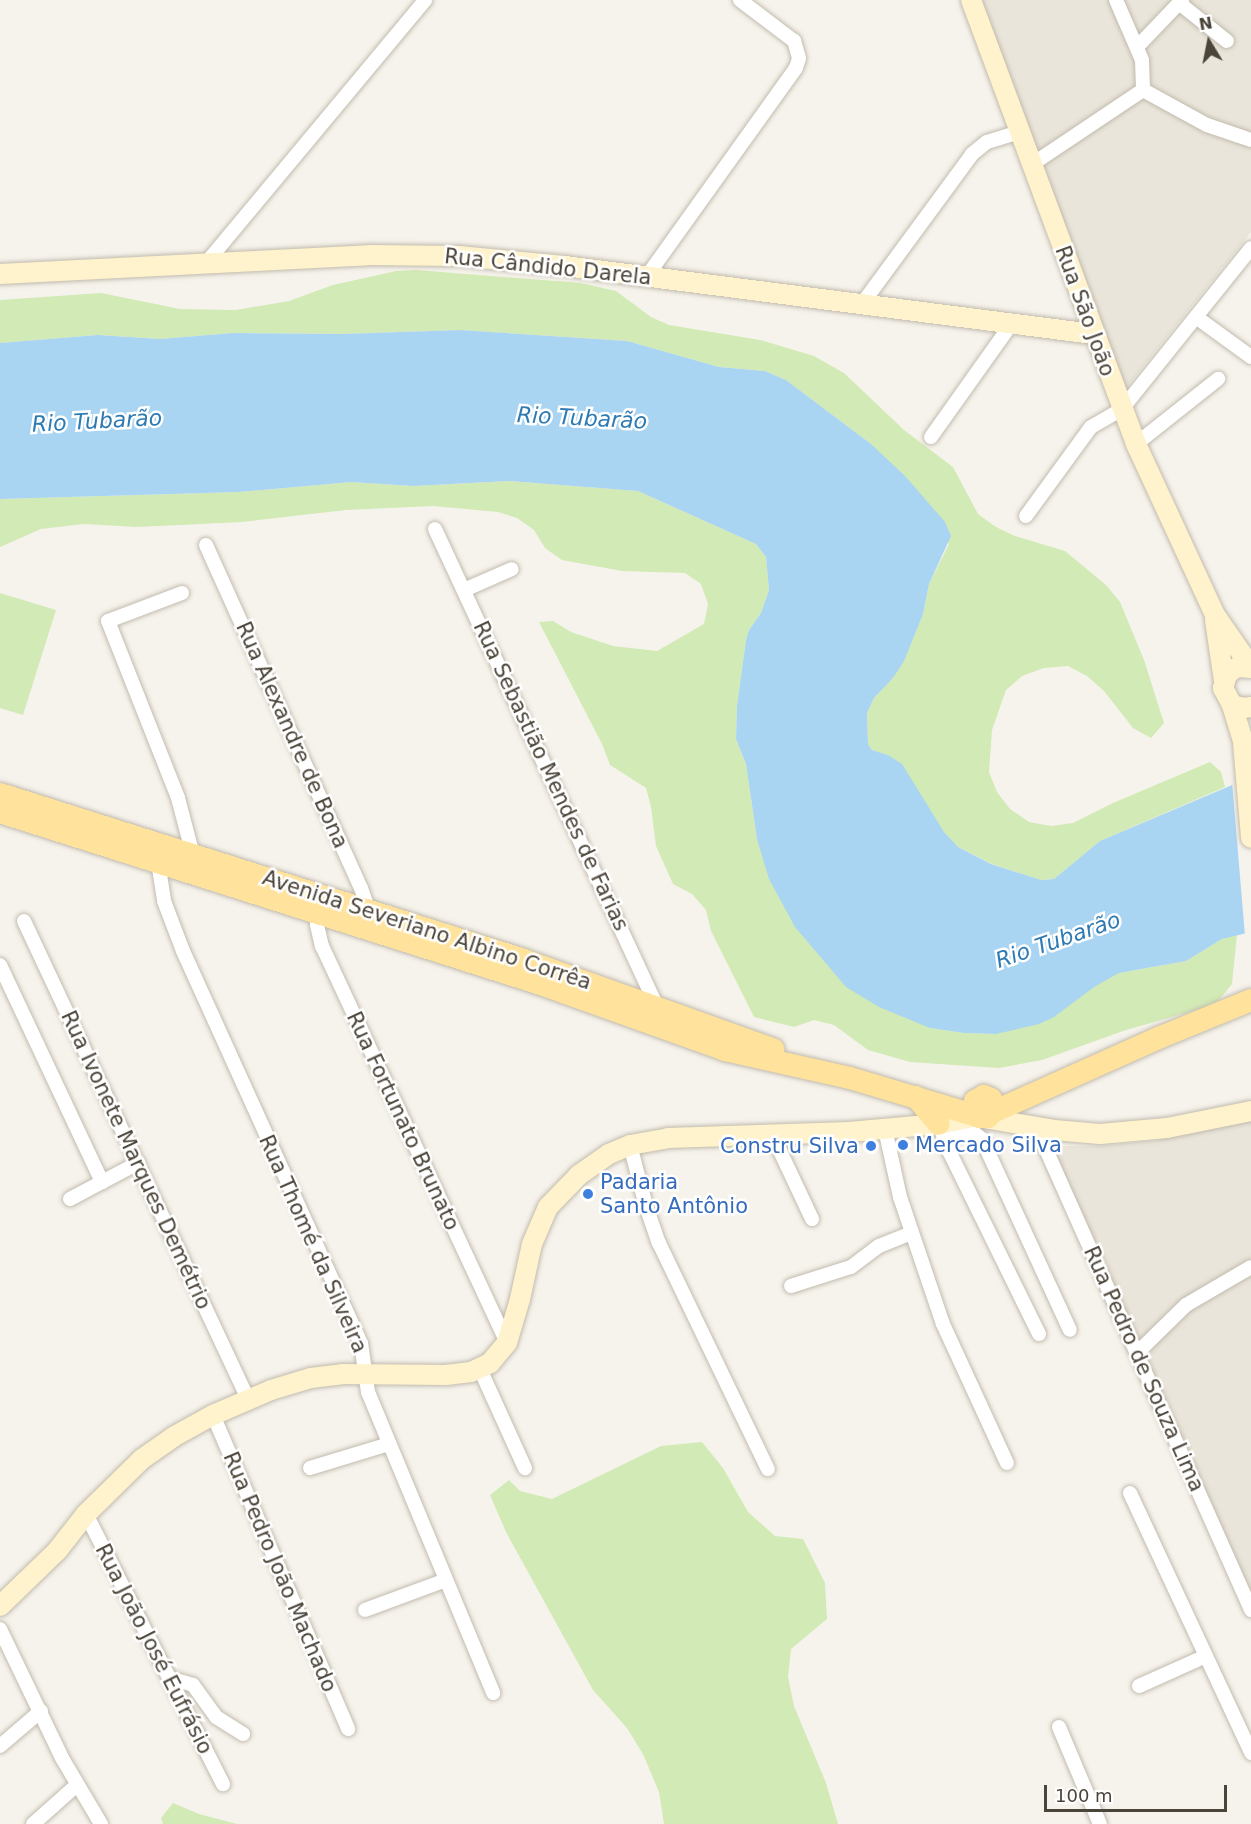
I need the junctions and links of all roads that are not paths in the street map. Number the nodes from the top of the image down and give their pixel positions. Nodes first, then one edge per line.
1 (425, 0) edge
2 (740, 0) edge
3 (971, 0) edge
4 (1116, 0) edge
5 (1181, 2) edge
6 (1227, 41) dead end
7 (1138, 46) junction
8 (1143, 90) junction
9 (1019, 132) junction
10 (1251, 140) edge
11 (1031, 165) junction
12 (1251, 248) edge
13 (207, 262) junction
14 (0, 274) edge
15 (648, 276) junction
16 (862, 304) junction
17 (1196, 316) junction
18 (1012, 323) junction
19 (1093, 334) junction
20 (1251, 357) edge
21 (1218, 379) dead end
22 (1122, 409) junction
23 (931, 437) dead end
24 (1136, 444) junction
25 (1026, 516) dead end
26 (435, 529) dead end
27 (206, 544) dead end
28 (512, 569) dead end
29 (464, 590) junction
30 (182, 593) dead end
31 (1215, 615) junction
32 (1251, 667) edge
33 (1224, 681) junction
34 (1241, 706) edge
35 (1251, 720) edge
36 (1243, 748) junction
37 (0, 794) edge
38 (0, 812) edge
39 (1251, 838) edge
40 (193, 855) junction
41 (158, 862) junction
42 (321, 905) junction
43 (368, 920) junction
44 (24, 921) dead end
45 (0, 965) edge
46 (1251, 1000) edge
47 (1251, 1010) edge
48 (1224, 1013) junction
49 (656, 1016) junction
50 (915, 1096) junction
51 (985, 1111) junction
52 (1251, 1111) edge
53 (939, 1124) junction
54 (1036, 1127) junction
55 (885, 1129) junction
56 (772, 1134) junction
57 (630, 1144) junction
58 (138, 1163) junction
59 (102, 1182) junction
60 (70, 1199) dead end
61 (812, 1219) dead end
62 (911, 1233) junction
63 (1251, 1267) edge
64 (791, 1286) dead end
65 (1070, 1330) dead end
66 (1040, 1334) dead end
67 (507, 1343) junction
68 (1137, 1353) junction
69 (480, 1369) junction
70 (366, 1374) junction
71 (248, 1399) junction
72 (213, 1415) junction
73 (389, 1444) junction
74 (1007, 1463) dead end
75 (310, 1468) dead end
76 (525, 1468) dead end
77 (768, 1469) dead end
78 (1130, 1493) dead end
79 (86, 1514) junction
80 (1251, 1575) edge
81 (446, 1580) junction
82 (1240, 1585) junction
83 (0, 1606) edge
84 (365, 1610) dead end
85 (1251, 1610) edge
86 (0, 1629) edge
87 (1206, 1656) junction
88 (169, 1678) junction
89 (1139, 1686) dead end
90 (493, 1693) dead end
91 (41, 1711) junction
92 (1059, 1727) dead end
93 (348, 1730) dead end
94 (243, 1734) dead end
95 (0, 1746) edge
96 (1251, 1753) edge
97 (223, 1784) dead end
98 (77, 1785) junction
99 (33, 1824) edge
100 (101, 1824) edge
101 (1100, 1824) edge

1 - 13 street
2 - 15 street
3 - 9 street, Rua São João
4 - 7 street
5 - 6 street
5 - 7 street
7 - 8 street
8 - 10 street
8 - 11 street
9 - 11 street, Rua São João
9 - 16 street
11 - 19 street, Rua São João
12 - 17 street
13 - 14 street, Rua Cândido Darela
13 - 15 street, Rua Cândido Darela
15 - 16 street, Rua Cândido Darela
16 - 18 street, Rua Cândido Darela
17 - 20 street
17 - 22 street
18 - 19 street, Rua Cândido Darela
18 - 23 street
19 - 22 street, Rua São João
21 - 24 street
22 - 24 street, Rua São João
22 - 25 street
24 - 31 street, Rua São João
26 - 29 street, Rua Sebastião Mendes de Farias
27 - 43 street, Rua Alexandre de Bona
28 - 29 street
29 - 49 street, Rua Sebastião Mendes de Farias
30 - 40 street
31 - 32 street, Rua São João
31 - 33 street, Rua São João
32 - 33 street
33 - 34 street, Rua São João
34 - 36 street, Rua São João
35 - 36 street
36 - 39 street
37 - 40 main road, Avenida Severiano Albino Corrêa
38 - 41 main road, Avenida Severiano Albino Corrêa
40 - 41 main road
40 - 42 main road, Avenida Severiano Albino Corrêa
41 - 42 main road, Avenida Severiano Albino Corrêa
41 - 70 street, Rua Thomé da Silveira
42 - 43 main road, Avenida Severiano Albino Corrêa
42 - 67 street, Rua Fortunato Brunato
43 - 49 main road, Avenida Severiano Albino Corrêa
44 - 58 street, Rua Ivonete Marques Demétrio
45 - 59 street
46 - 48 main road
47 - 48 main road
48 - 51 main road
49 - 50 main road, Avenida Severiano Albino Corrêa
50 - 51 main road, Avenida Severiano Albino Corrêa
50 - 53 main road
51 - 53 street
51 - 54 street
52 - 54 street
53 - 55 street
53 - 65 street
53 - 66 street
54 - 68 street, Rua Pedro de Souza Lima
55 - 56 street
55 - 62 street
56 - 57 street
56 - 61 street
57 - 67 street
57 - 77 street
58 - 59 street
58 - 71 street, Rua Ivonete Marques Demétrio
59 - 60 street
62 - 64 street
62 - 74 street
63 - 68 street
67 - 69 street
68 - 82 street, Rua Pedro de Souza Lima
69 - 70 street
69 - 76 street
70 - 71 street
70 - 73 street, Rua Thomé da Silveira
71 - 72 street
72 - 79 street
72 - 93 street, Rua Pedro João Machado
73 - 75 street
73 - 81 street, Rua Thomé da Silveira
78 - 87 street
79 - 83 street
79 - 88 street, Rua João José Eufrásio
80 - 82 street
81 - 84 street
81 - 90 street, Rua Thomé da Silveira
82 - 85 street, Rua Pedro de Souza Lima
86 - 91 street
87 - 89 street
87 - 96 street
88 - 94 street
88 - 97 street, Rua João José Eufrásio
91 - 95 street
91 - 98 street
92 - 101 street
98 - 99 street
98 - 100 street

